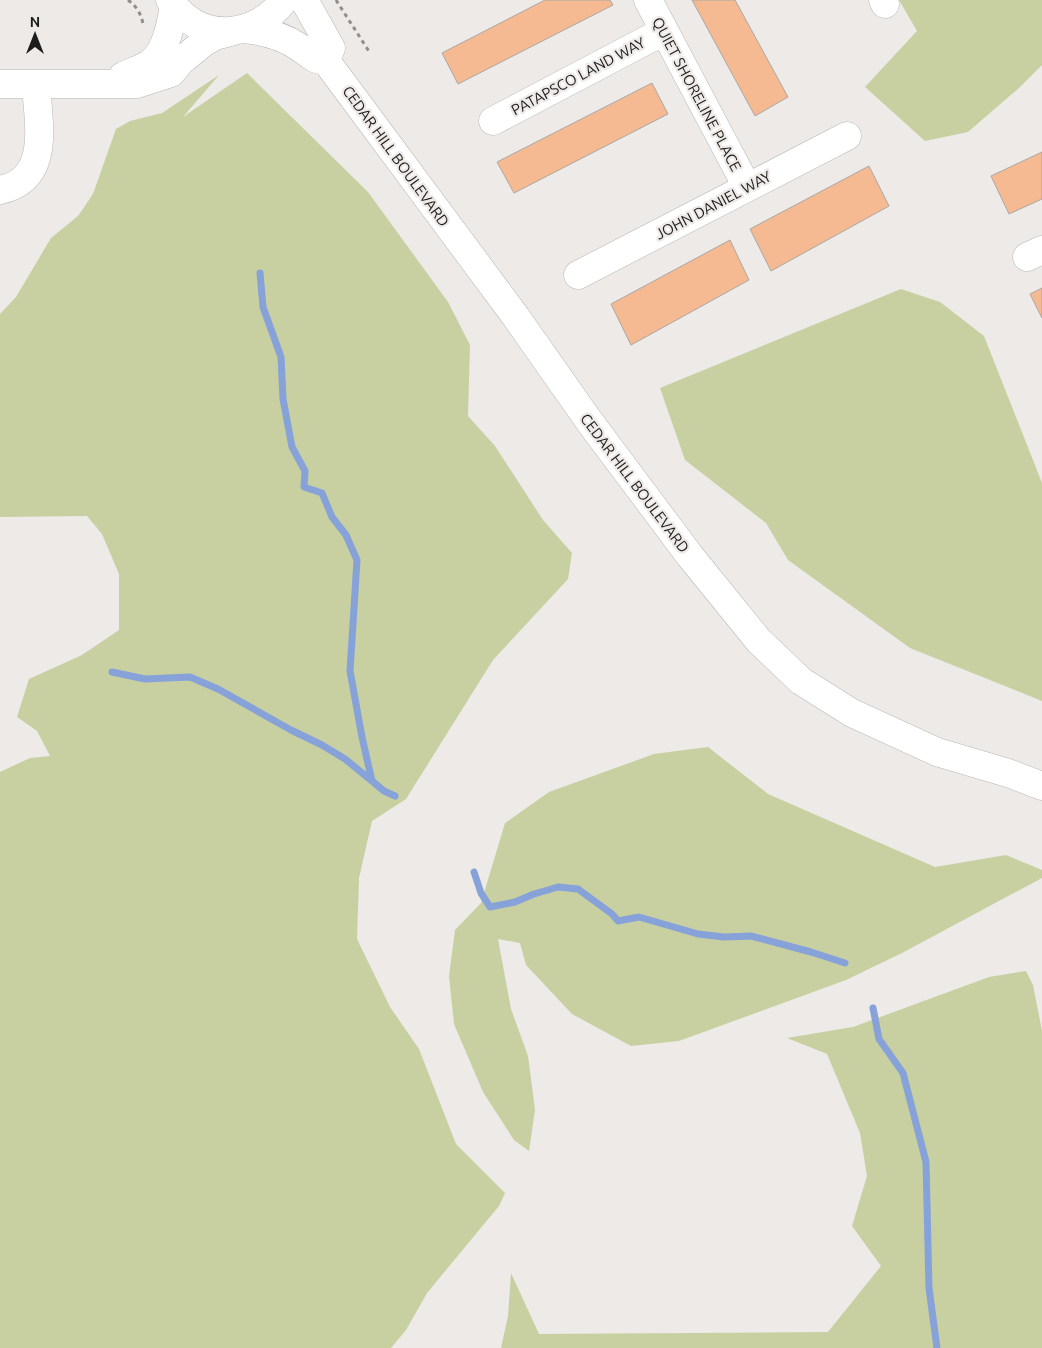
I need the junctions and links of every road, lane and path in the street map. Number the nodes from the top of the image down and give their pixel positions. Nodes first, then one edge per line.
1 (284, 0) edge
2 (304, 0) edge
3 (336, 0) edge
4 (648, 0) edge
5 (172, 3) edge
6 (239, 30) junction
7 (664, 30) junction
8 (370, 53) dead end
9 (326, 61) junction
10 (0, 84) edge
11 (36, 84) junction
12 (104, 84) junction
13 (493, 121) dead end
14 (847, 136) dead end
15 (747, 187) junction
16 (0, 190) edge
17 (578, 275) dead end
18 (1042, 786) edge

1 - 6 street, CEDAR HILL BOULEVARD
2 - 9 street
3 - 8 path
4 - 7 street, QUIET SHORELINE PLACE
5 - 6 street, CEDAR HILL BOULEVARD
5 - 12 street
6 - 9 street, CEDAR HILL BOULEVARD
6 - 12 street
7 - 13 street, PATAPSCO LAND WAY
7 - 15 street, QUIET SHORELINE PLACE
9 - 18 street, CEDAR HILL BOULEVARD
10 - 11 street
11 - 12 street
11 - 16 street
14 - 15 street, JOHN DANIEL WAY
15 - 17 street, JOHN DANIEL WAY

